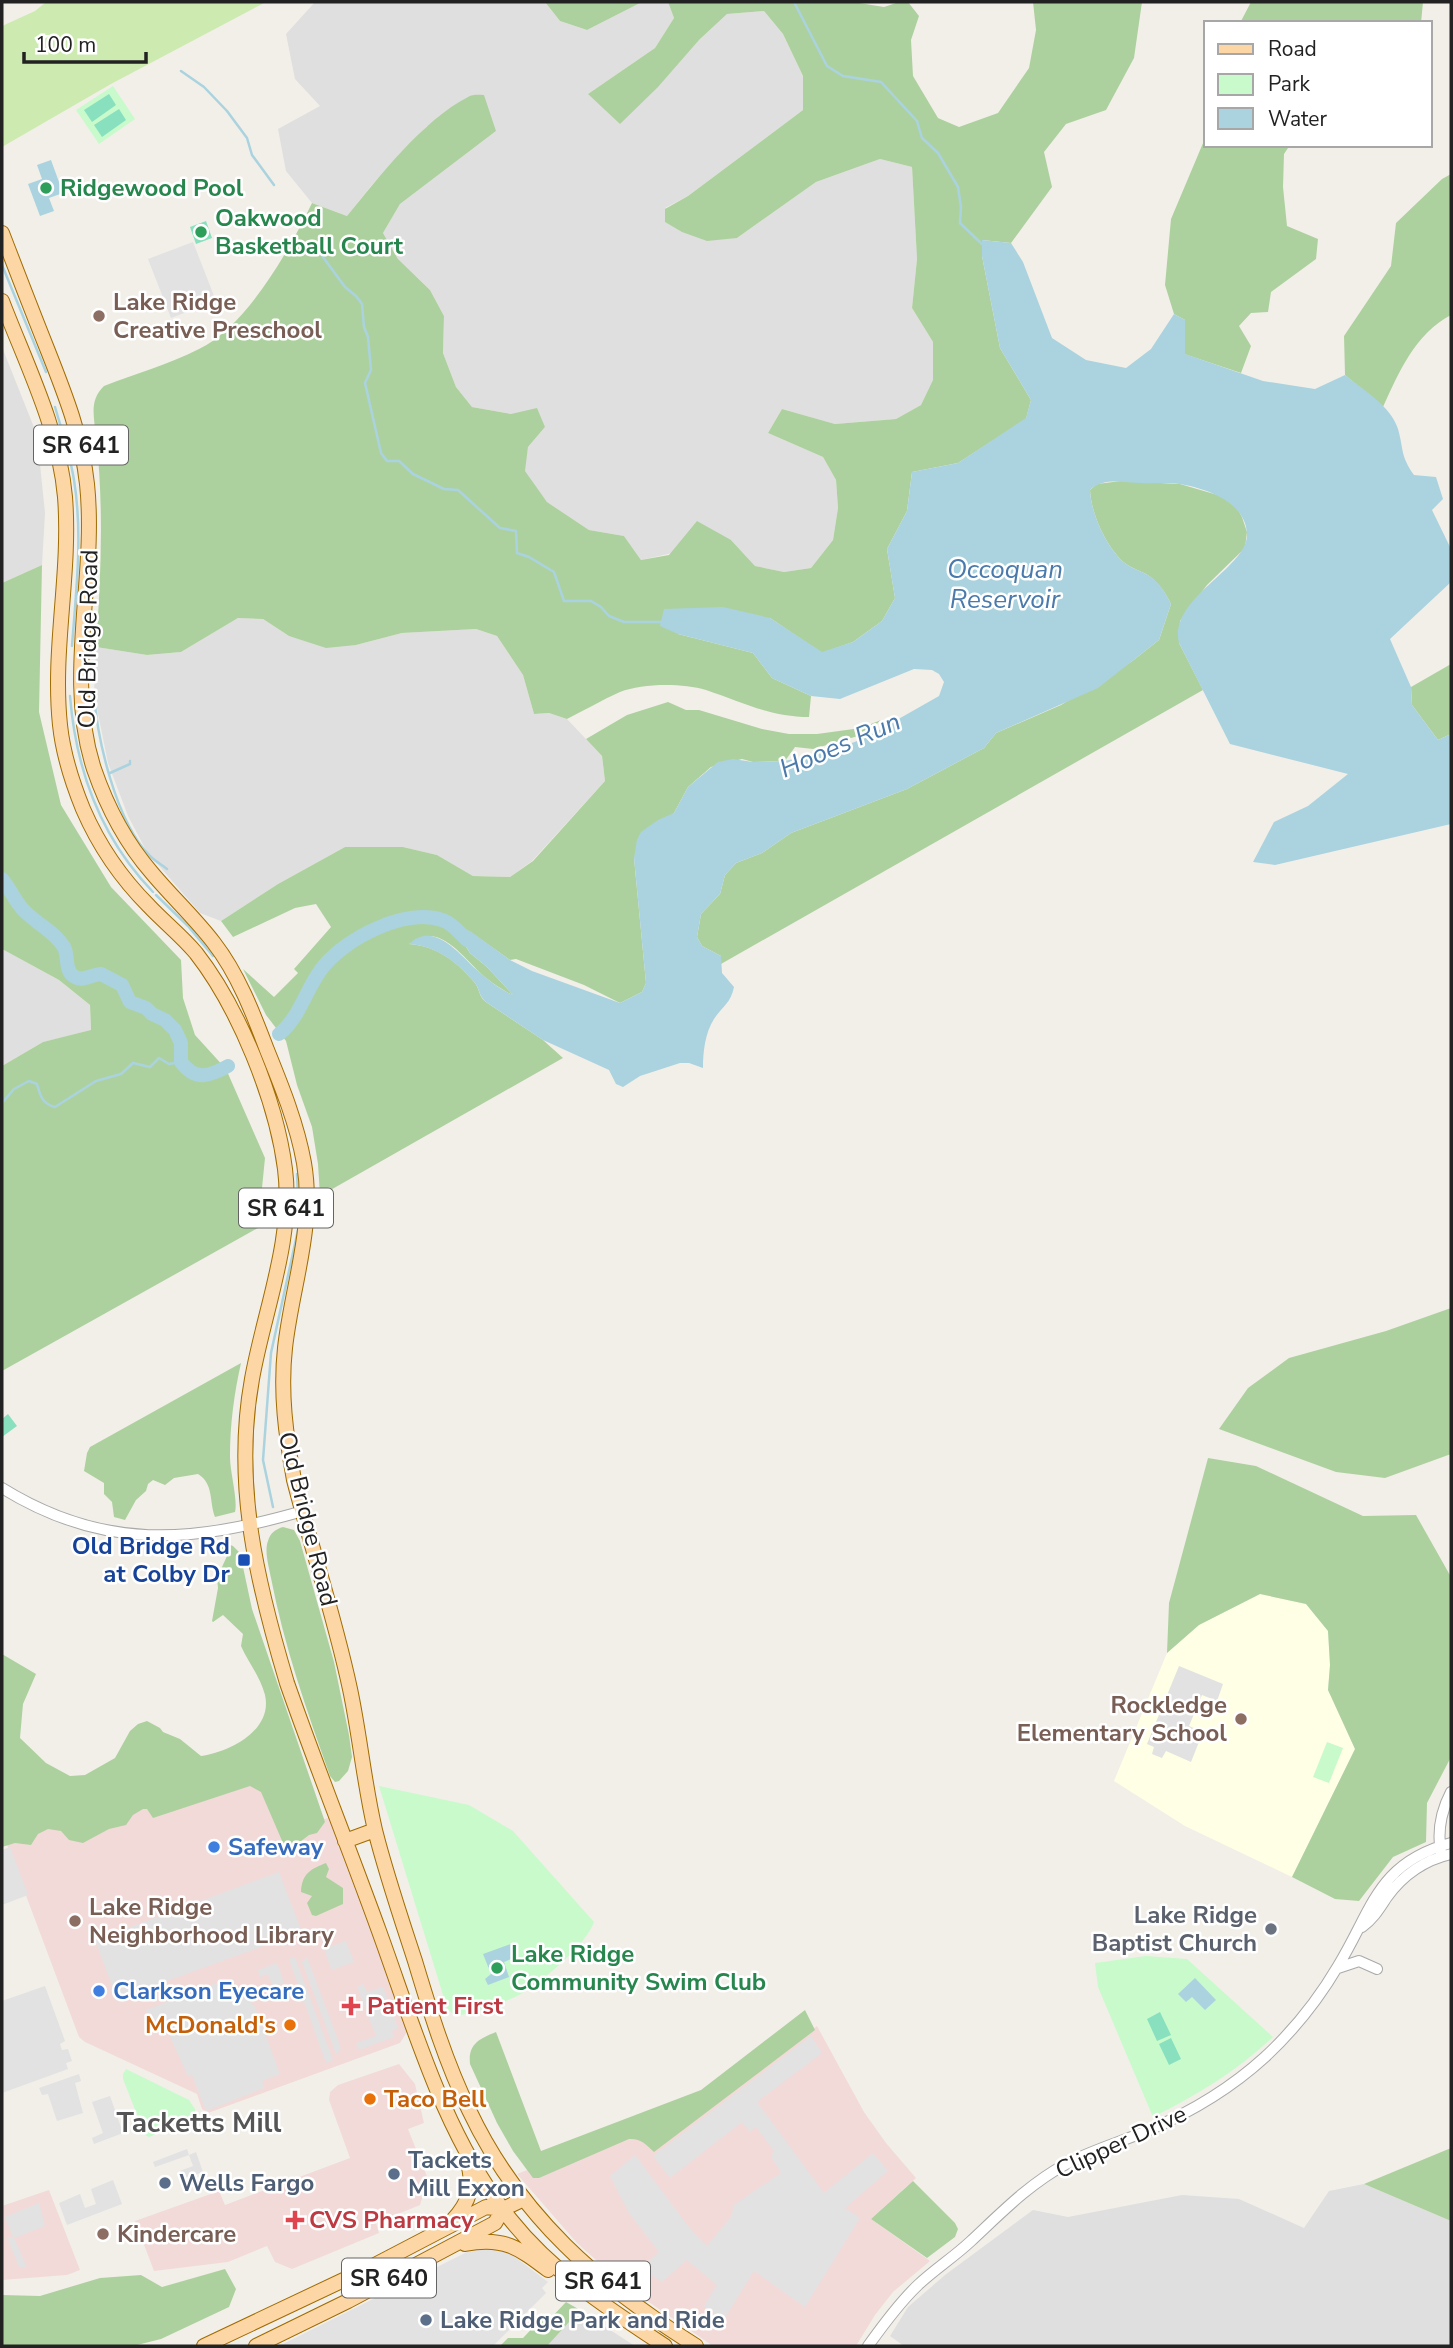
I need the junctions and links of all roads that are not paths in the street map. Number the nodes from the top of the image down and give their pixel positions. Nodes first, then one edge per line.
1 (2, 233) edge
2 (2, 301) edge
3 (2, 1488) edge
4 (303, 1511) junction
5 (249, 1526) junction
6 (1451, 1791) edge
7 (375, 1830) junction
8 (345, 1841) junction
9 (1451, 1843) edge
10 (1444, 1852) edge
11 (1338, 1968) junction
12 (1377, 1969) dead end
13 (464, 2148) junction
14 (524, 2199) junction
15 (503, 2209) junction
16 (444, 2229) junction
17 (450, 2247) junction
18 (582, 2290) junction
19 (204, 2346) edge
20 (256, 2346) edge
21 (665, 2346) edge
22 (696, 2346) edge
23 (867, 2346) edge

1 - 4 main road, Old Bridge Road / SR 641
2 - 5 main road, Old Bridge Road / SR 641
3 - 5 street
4 - 5 street
4 - 7 main road, Old Bridge Road / SR 641
5 - 8 main road, Old Bridge Road / SR 641
6 - 10 street
7 - 8 main road
7 - 14 main road, Old Bridge Road / SR 641
8 - 13 main road, Old Bridge Road / SR 641
9 - 10 street, Clipper Drive
10 - 11 street, Clipper Drive
11 - 12 street
11 - 23 street, Clipper Drive
13 - 15 main road, Old Bridge Road / SR 641
13 - 16 main road
14 - 15 main road, SR 640
14 - 22 main road, Old Bridge Road / SR 641
15 - 16 main road, SR 640
15 - 17 main road, SR 640
15 - 18 main road, Old Bridge Road / SR 641
16 - 19 main road, SR 640
17 - 18 main road
17 - 20 main road, SR 640
18 - 21 main road, Old Bridge Road / SR 641

